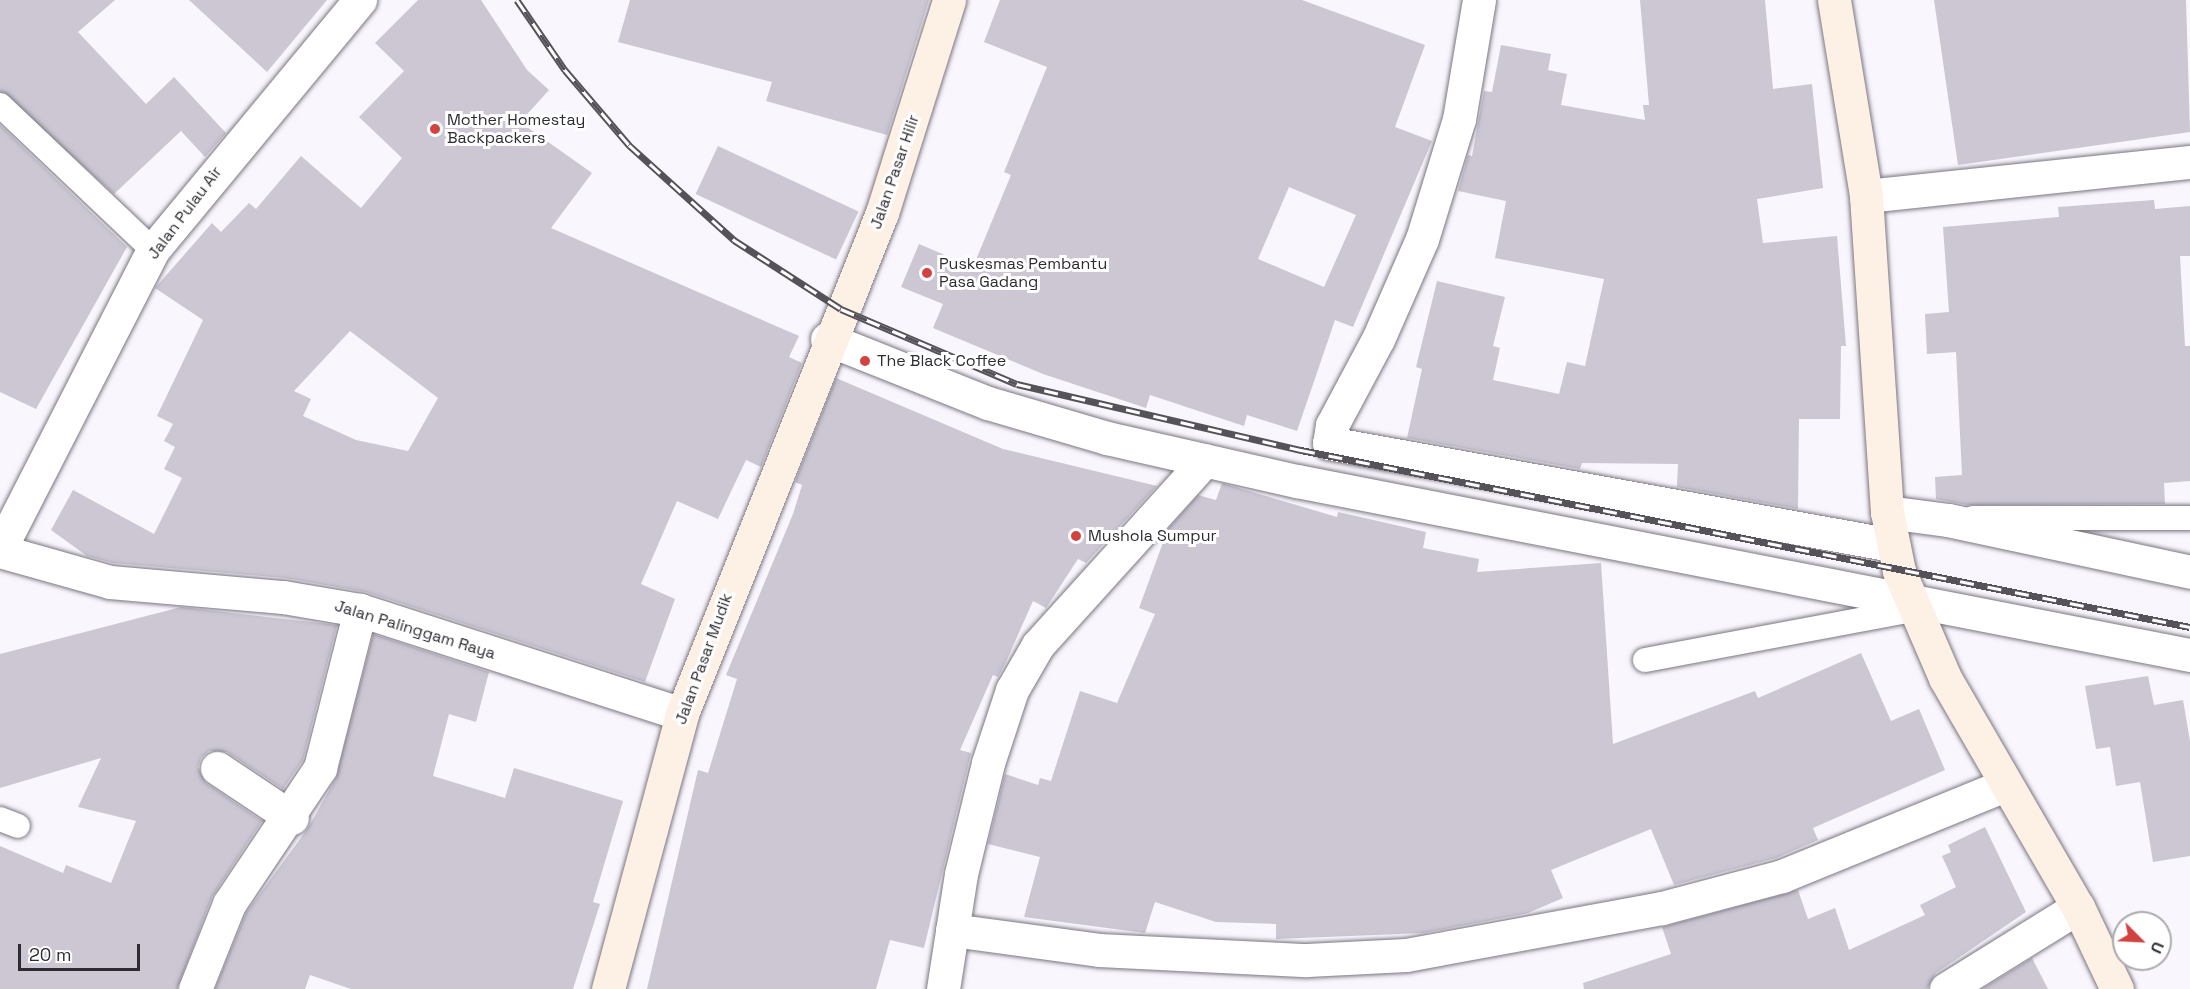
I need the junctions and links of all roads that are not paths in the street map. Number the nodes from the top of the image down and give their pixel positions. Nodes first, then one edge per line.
1 (360, 0) edge
2 (949, 0) edge
3 (1479, 0) edge
4 (1834, 0) edge
5 (0, 105) edge
6 (2190, 162) edge
7 (1866, 196) junction
8 (153, 250) junction
9 (827, 339) junction
10 (1205, 460) junction
11 (1887, 512) junction
12 (2190, 518) edge
13 (1948, 520) junction
14 (1892, 545) junction
15 (0, 550) edge
16 (2190, 572) edge
17 (1909, 604) junction
18 (360, 610) junction
19 (2190, 655) edge
20 (1645, 660) dead end
21 (682, 714) junction
22 (217, 768) dead end
23 (2005, 785) junction
24 (292, 818) junction
25 (2078, 907) junction
26 (951, 930) junction
27 (195, 989) edge
28 (608, 989) edge
29 (943, 989) edge
30 (1946, 989) edge
31 (2117, 989) edge

1 - 8 street, Jalan Pulau Air
2 - 9 main road, Jalan Pasar Hilir
3 - 14 street
4 - 7 main road
5 - 8 lane
6 - 7 street
7 - 11 main road
8 - 15 street, Jalan Pulau Air
9 - 10 street
9 - 21 main road, Jalan Pasar Mudik
10 - 17 street
10 - 26 street
11 - 13 street
11 - 14 main road
12 - 13 lane
13 - 16 street
14 - 17 main road
15 - 18 street, Jalan Palinggam Raya
17 - 19 street
17 - 20 lane
17 - 23 main road
18 - 21 street, Jalan Palinggam Raya
18 - 24 street
21 - 28 main road, Jalan Pasar Mudik
22 - 24 street
23 - 25 main road
23 - 26 street
24 - 27 street
25 - 30 street
25 - 31 main road
26 - 29 street

